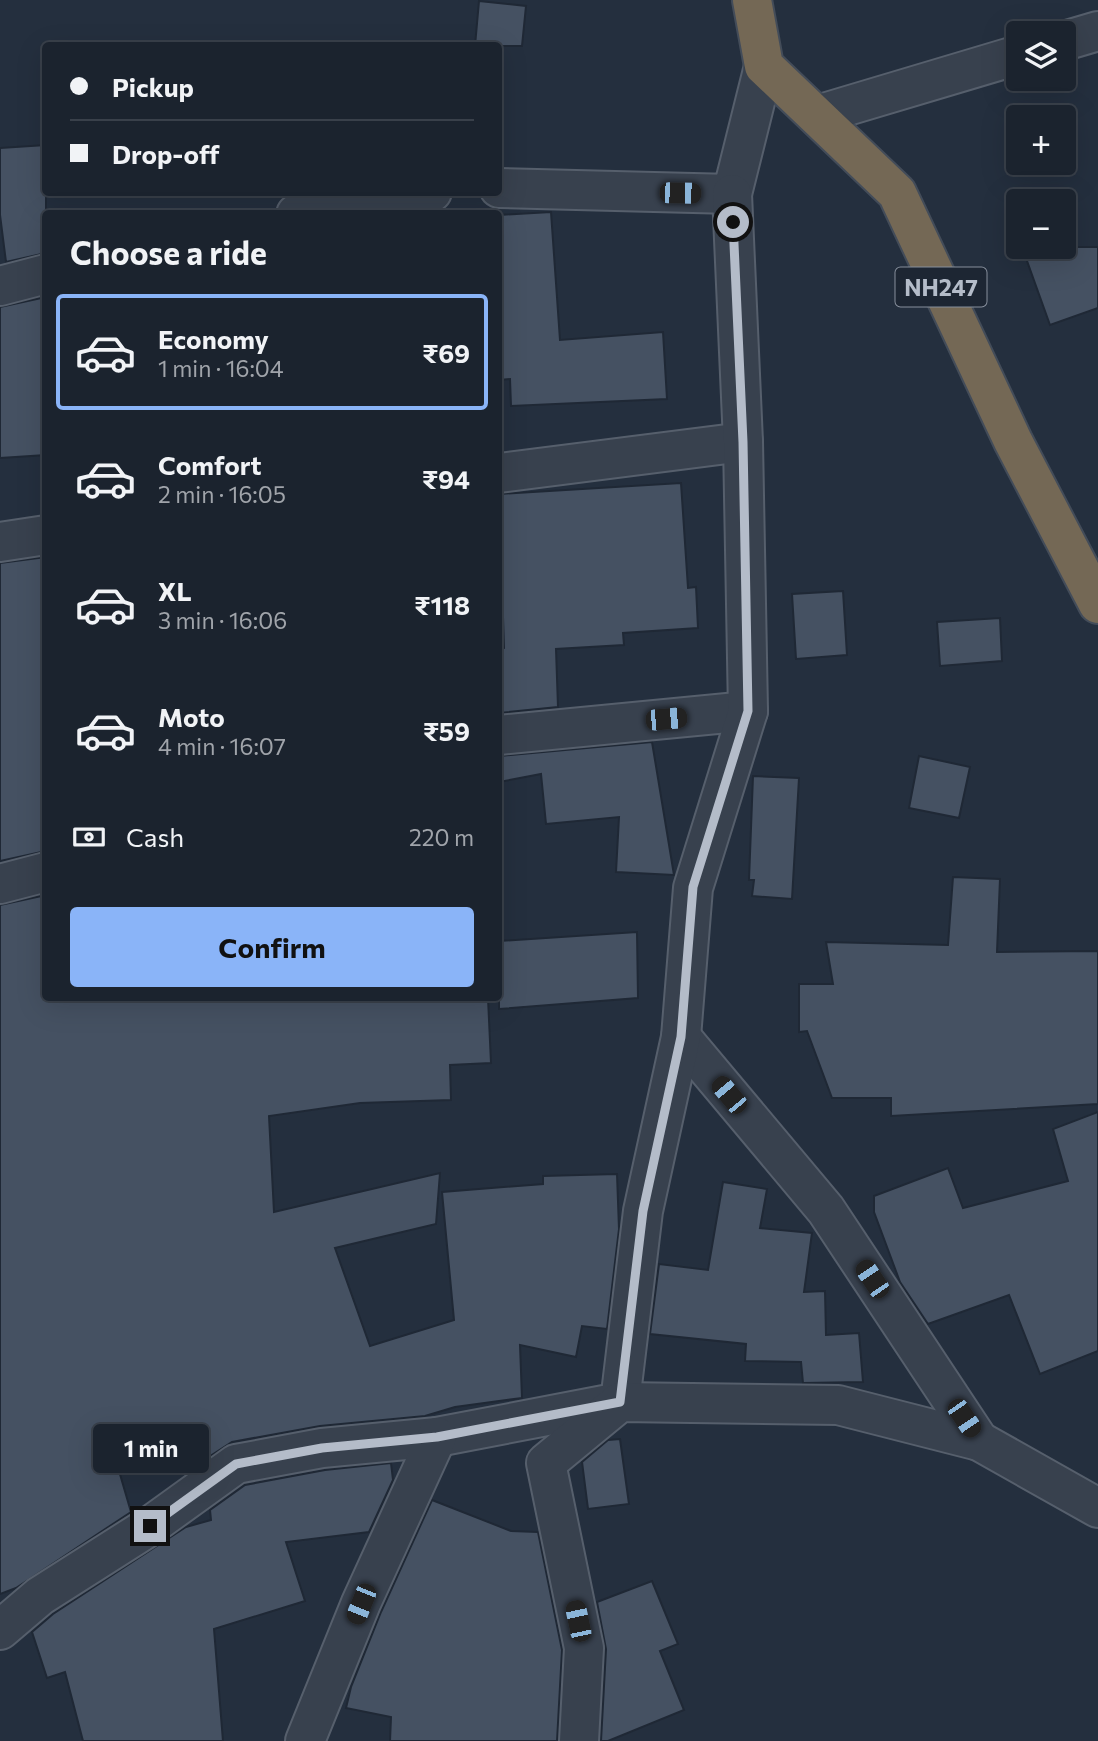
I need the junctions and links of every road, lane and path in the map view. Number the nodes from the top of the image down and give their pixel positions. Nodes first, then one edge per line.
1 (752, 0) edge
2 (1098, 31) edge
3 (1076, 37) edge
4 (1006, 59) edge
5 (765, 66) junction
6 (817, 115) junction
7 (502, 188) edge
8 (732, 194) junction
9 (407, 196) edge
10 (321, 210) edge
11 (42, 275) edge
12 (0, 286) edge
13 (743, 442) junction
14 (502, 473) edge
15 (42, 536) edge
16 (0, 542) edge
17 (1098, 604) edge
18 (748, 711) junction
19 (502, 735) edge
20 (42, 873) edge
21 (0, 884) edge
22 (681, 1037) junction
23 (620, 1402) junction
24 (437, 1437) junction
25 (979, 1441) junction
26 (1098, 1508) edge
27 (0, 1630) edge
28 (305, 1741) edge
29 (579, 1741) edge

1 - 5 highway
2 - 3 street
4 - 6 street
5 - 6 highway, NH247
5 - 8 street
6 - 17 highway, NH247
7 - 8 street
8 - 13 street
9 - 10 street
11 - 12 street
13 - 14 street
13 - 18 street
15 - 16 street
18 - 19 street
18 - 22 street
20 - 21 street
22 - 23 street
22 - 25 street
23 - 24 street
23 - 25 street
23 - 29 street
24 - 27 street
24 - 28 street
25 - 26 street

